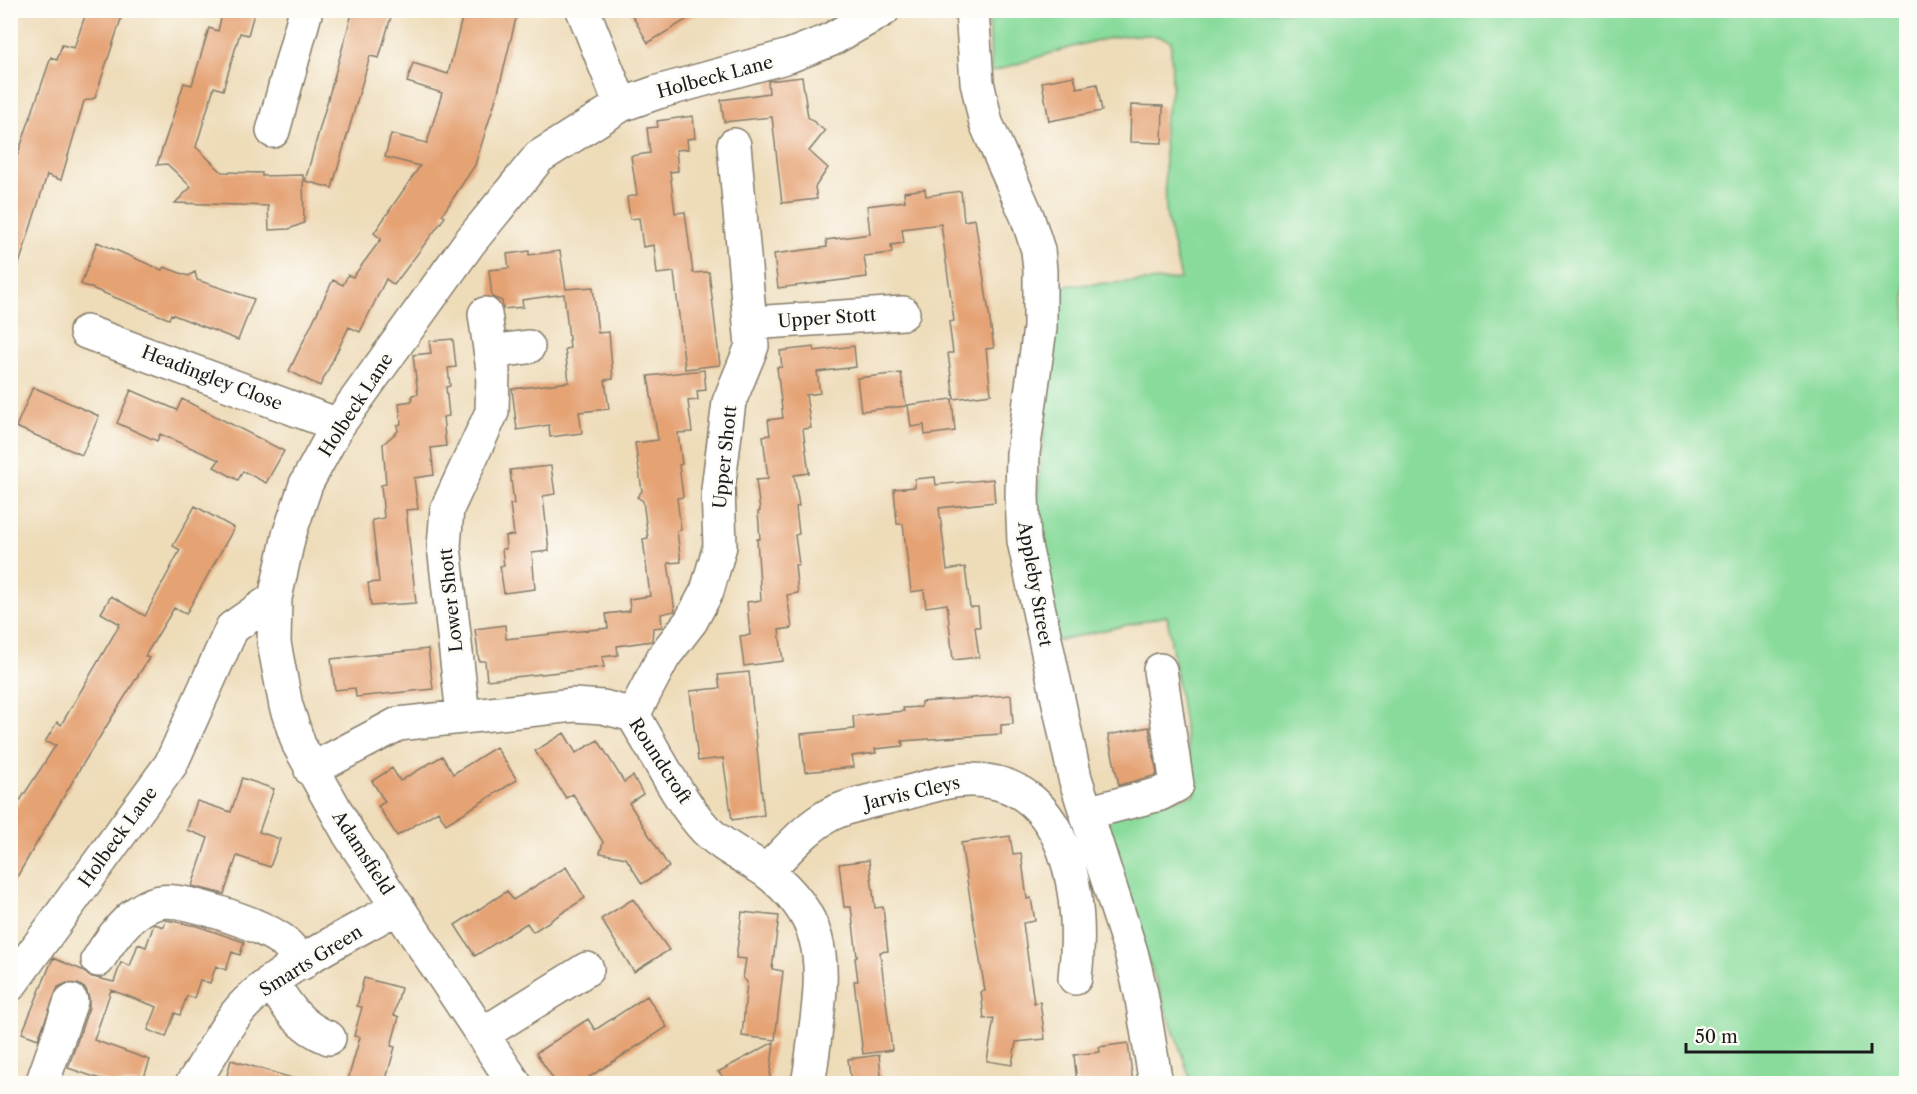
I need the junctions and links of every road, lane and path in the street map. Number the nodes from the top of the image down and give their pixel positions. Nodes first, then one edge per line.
1 (306, 10) edge
2 (583, 10) edge
3 (883, 10) edge
4 (972, 10) edge
5 (621, 105) junction
6 (273, 131) dead end
7 (734, 145) dead end
8 (903, 313) dead end
9 (485, 314) dead end
10 (752, 322) junction
11 (86, 332) dead end
12 (528, 347) dead end
13 (491, 352) junction
14 (338, 425) junction
15 (275, 598) junction
16 (1160, 670) dead end
17 (463, 715) junction
18 (633, 715) junction
19 (311, 770) junction
20 (1086, 813) junction
21 (766, 872) junction
22 (398, 907) junction
23 (98, 960) dead end
24 (302, 963) junction
25 (587, 969) dead end
26 (1075, 978) dead end
27 (272, 981) junction
28 (10, 985) edge
29 (71, 1001) dead end
30 (483, 1034) junction
31 (329, 1038) dead end
32 (42, 1083) edge
33 (192, 1083) edge
34 (516, 1083) edge
35 (808, 1083) edge
36 (1156, 1083) edge

1 - 6 street
2 - 5 street
3 - 5 street, Holbeck Lane
4 - 20 street, Appleby Street
5 - 14 street, Holbeck Lane
7 - 10 street, Upper Shott
8 - 10 street, Upper Stott
9 - 13 street, Lower Shott
10 - 18 street, Upper Shott
11 - 14 street, Headingley Close
12 - 13 street
13 - 17 street, Lower Shott
14 - 15 street, Holbeck Lane
15 - 19 street, Adamsfield
15 - 28 street, Holbeck Lane
16 - 20 street
17 - 18 street, Roundcroft
17 - 19 street, Roundcroft
18 - 21 street, Roundcroft
19 - 22 street, Adamsfield
20 - 36 street, Appleby Street
21 - 26 street, Jarvis Cleys
21 - 35 street, Roundcroft
22 - 24 street, Smarts Green
22 - 30 street, Adamsfield
23 - 24 street
24 - 27 street, Smarts Green
25 - 30 street
27 - 31 street
27 - 33 street, Smarts Green
29 - 32 street
30 - 34 street, Adamsfield

